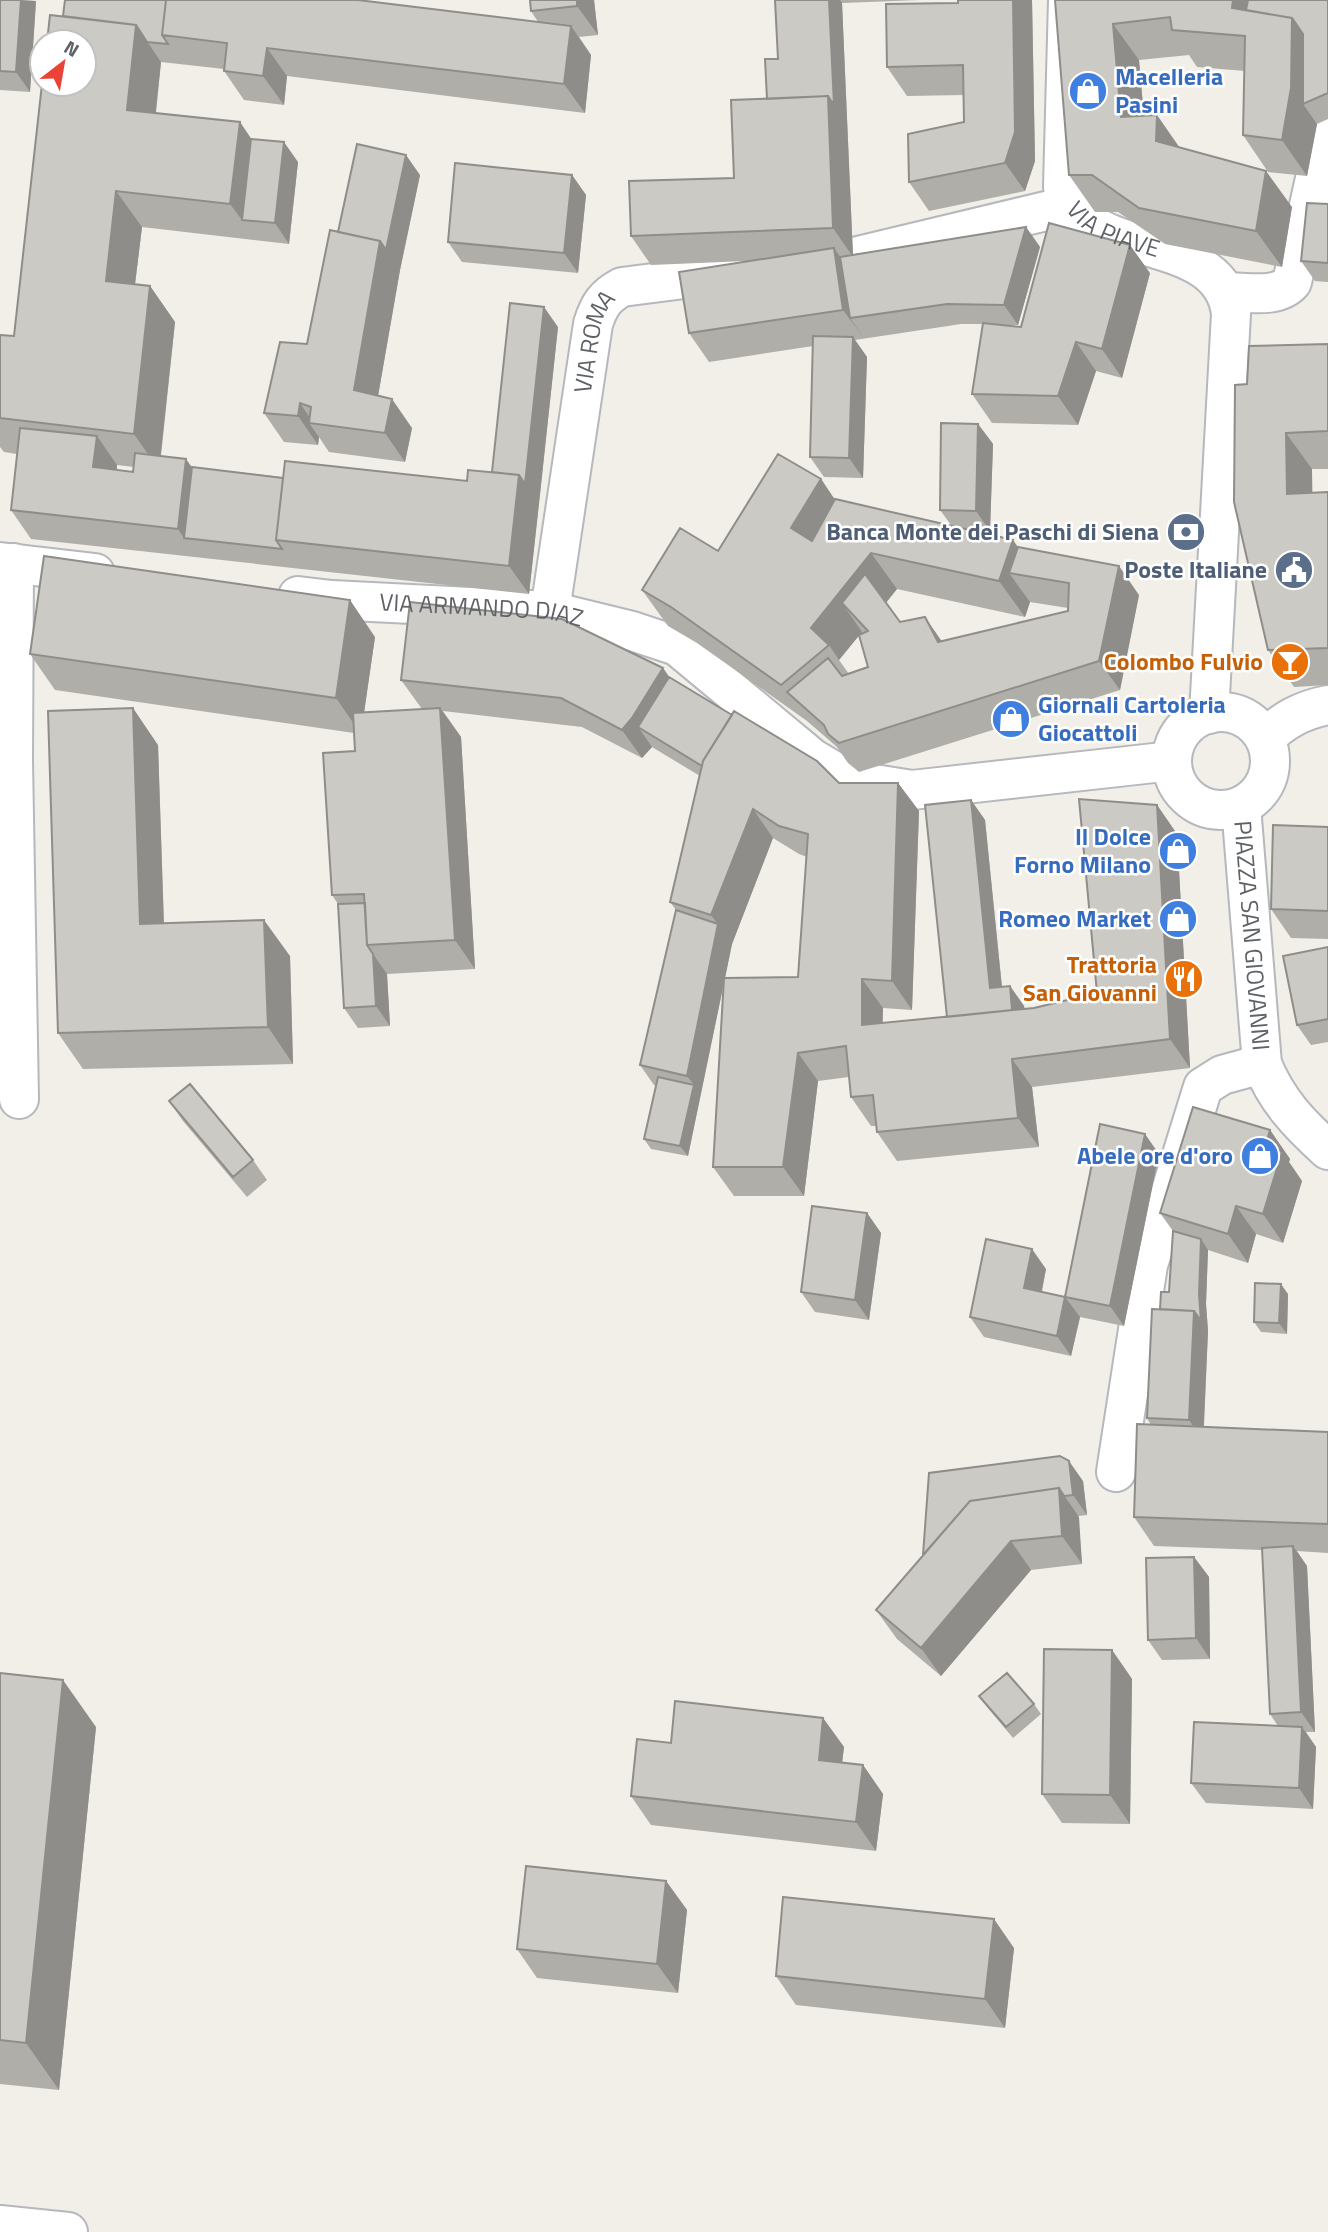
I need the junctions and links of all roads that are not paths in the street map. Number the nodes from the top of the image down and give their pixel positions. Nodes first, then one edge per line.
1 (1068, 0) edge
2 (1328, 136) edge
3 (1071, 205) junction
4 (810, 263) edge
5 (769, 268) edge
6 (1226, 292) junction
7 (7, 563) edge
8 (124, 576) edge
9 (262, 592) edge
10 (550, 611) junction
11 (1328, 705) edge
12 (1209, 714) junction
13 (1265, 738) junction
14 (1172, 761) junction
15 (1241, 806) junction
16 (1262, 1064) junction
17 (19, 1099) dead end
18 (1328, 1150) edge
19 (1116, 1472) dead end
20 (0, 2225) edge
21 (68, 2232) edge

1 - 3 street, VIA PIAVE
2 - 6 street
3 - 4 street
3 - 6 street, VIA PIAVE
5 - 10 street, VIA ROMA
6 - 12 street
7 - 8 street
7 - 17 street
9 - 10 street, VIA ARMANDO DIAZ
10 - 14 street, VIA ARMANDO DIAZ
11 - 13 street
12 - 13 street
12 - 14 street
13 - 15 street
14 - 15 street
15 - 16 street, PIAZZA SAN GIOVANNI
16 - 18 street
16 - 19 street
20 - 21 street

